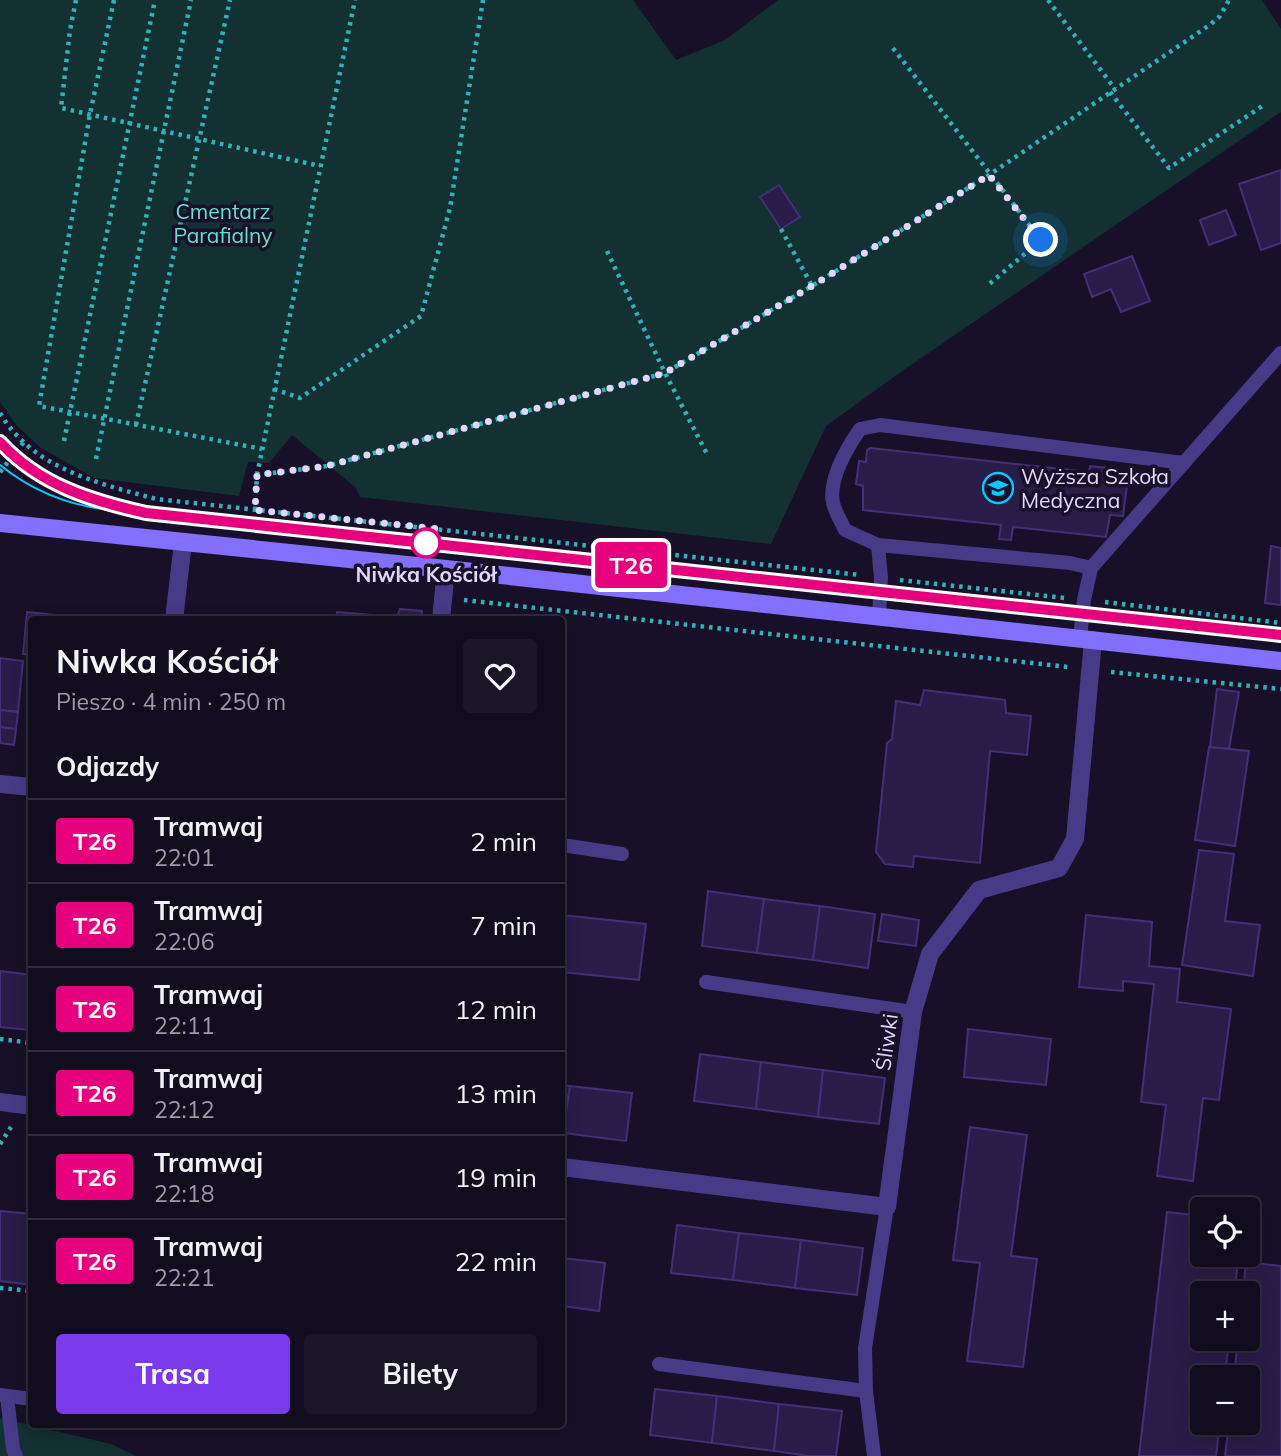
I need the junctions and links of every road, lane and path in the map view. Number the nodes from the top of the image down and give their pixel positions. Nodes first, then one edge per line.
1 (76, 0) edge
2 (114, 0) edge
3 (155, 0) edge
4 (191, 0) edge
5 (230, 0) edge
6 (355, 0) edge
7 (483, 0) edge
8 (1048, 0) edge
9 (1229, 0) edge
10 (893, 48) dead end
11 (1112, 90) junction
12 (1265, 105) dead end
13 (90, 114) junction
14 (130, 123) junction
15 (163, 132) junction
16 (197, 140) junction
17 (320, 166) junction
18 (989, 175) junction
19 (781, 229) dead end
20 (607, 251) dead end
21 (812, 286) junction
22 (987, 286) dead end
23 (1281, 353) edge
24 (665, 373) junction
25 (274, 389) junction
26 (69, 412) junction
27 (0, 413) edge
28 (103, 419) junction
29 (136, 425) junction
30 (64, 441) dead end
31 (24, 442) junction
32 (262, 449) junction
33 (707, 454) dead end
34 (96, 459) dead end
35 (1184, 463) junction
36 (0, 472) edge
37 (257, 475) junction
38 (255, 510) junction
39 (0, 523) edge
40 (183, 542) junction
41 (878, 545) junction
42 (1091, 568) junction
43 (446, 569) junction
44 (881, 578) junction
45 (444, 595) junction
46 (1084, 600) junction
47 (174, 616) edge
48 (441, 616) edge
49 (879, 616) junction
50 (1281, 623) edge
51 (1086, 639) junction
52 (1281, 662) edge
53 (1090, 670) junction
54 (1281, 689) edge
55 (0, 784) edge
56 (28, 787) edge
57 (565, 845) edge
58 (622, 854) dead end
59 (706, 982) dead end
60 (913, 1012) junction
61 (0, 1040) edge
62 (28, 1043) edge
63 (0, 1102) edge
64 (28, 1106) edge
65 (12, 1126) dead end
66 (0, 1144) edge
67 (565, 1167) edge
68 (887, 1207) junction
69 (0, 1288) edge
70 (28, 1292) edge
71 (659, 1364) dead end
72 (866, 1391) junction
73 (3, 1396) edge
74 (28, 1399) edge
75 (16, 1456) edge
76 (874, 1456) edge

1 - 13 path
2 - 13 path
3 - 14 path
4 - 15 path
5 - 16 path
6 - 17 path
7 - 25 path
8 - 11 path
9 - 11 path
10 - 18 path
11 - 12 path
11 - 18 path
13 - 14 path
13 - 26 path
14 - 15 path
14 - 26 path
15 - 16 path
15 - 28 path
16 - 17 path
16 - 29 path
17 - 25 path
18 - 21 path
18 - 22 path
19 - 21 path
20 - 24 path
21 - 24 path
23 - 35 lane
24 - 33 path
24 - 37 path
25 - 32 path
26 - 28 path
26 - 30 path
27 - 31 path
28 - 29 path
28 - 34 path
29 - 32 path
31 - 36 path
31 - 38 path
32 - 37 path
35 - 41 lane
35 - 42 lane
37 - 38 path
38 - 44 path
39 - 40 main road
40 - 43 main road
40 - 47 street
41 - 42 lane
41 - 44 lane
42 - 46 lane
43 - 45 street
43 - 49 main road
44 - 46 path
44 - 49 lane
45 - 48 street
45 - 53 path
46 - 50 path
46 - 51 lane
49 - 51 main road
51 - 52 main road
51 - 53 street, Śliwki
53 - 54 path
53 - 60 street, Śliwki
55 - 56 street
57 - 58 lane
59 - 60 lane
60 - 68 street, Śliwki
61 - 62 path
63 - 64 street
65 - 66 path
67 - 68 street
68 - 72 lane
69 - 70 path
71 - 72 lane
72 - 76 lane
73 - 74 lane
73 - 75 lane

